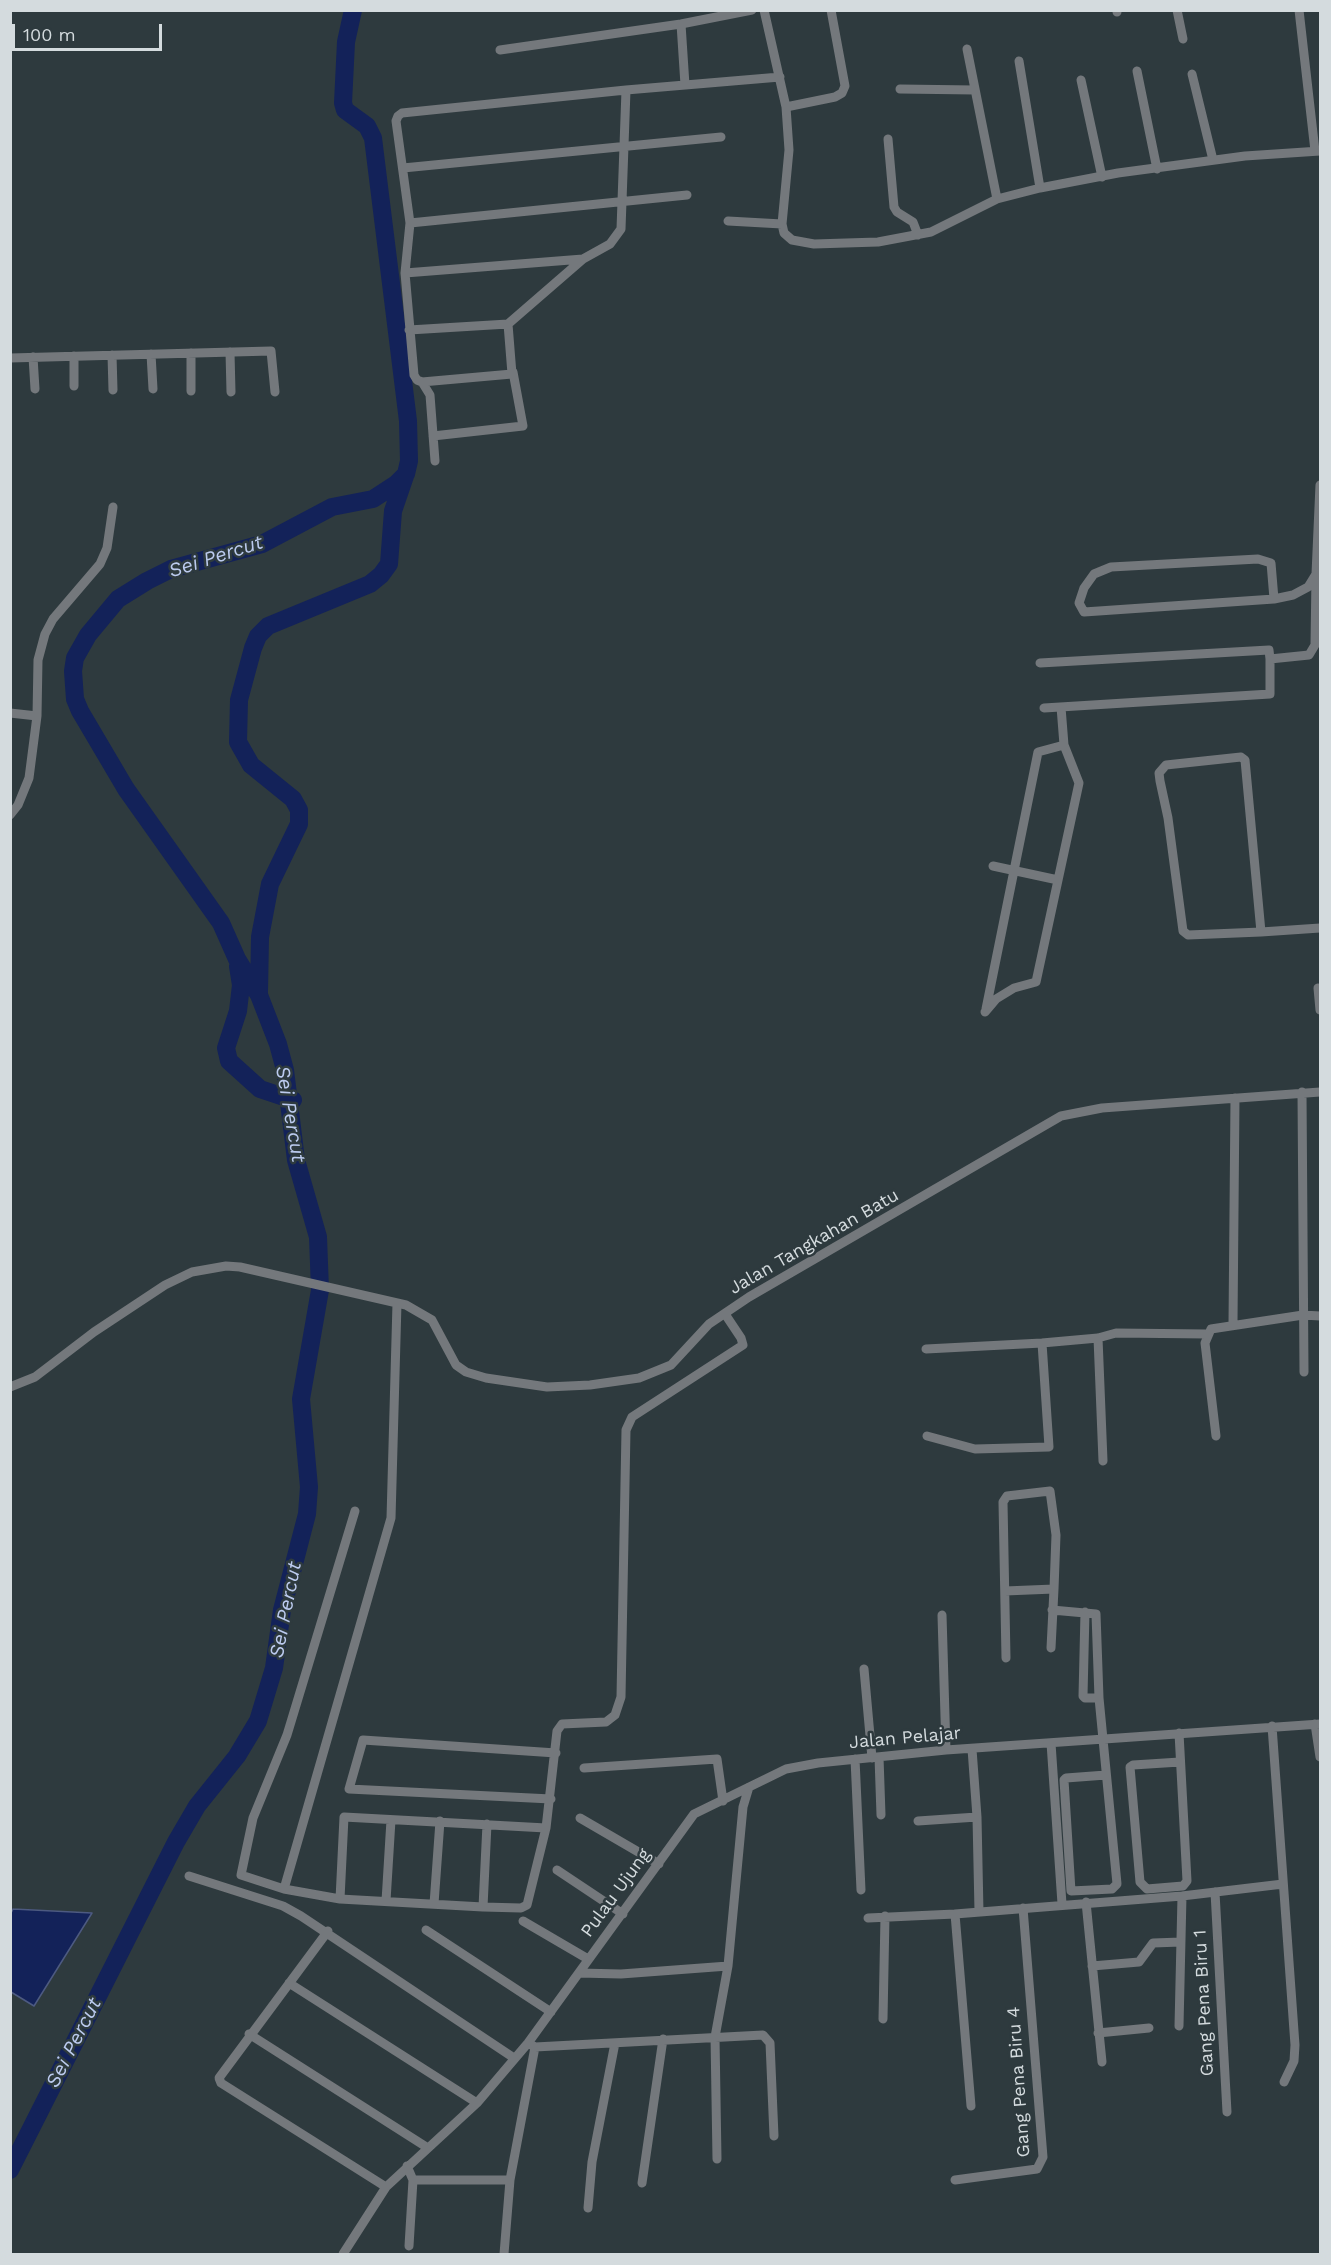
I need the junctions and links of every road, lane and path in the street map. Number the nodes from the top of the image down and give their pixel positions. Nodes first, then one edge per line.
1 (752, 10) edge
2 (764, 10) edge
3 (831, 10) edge
4 (1177, 10) edge
5 (1299, 10) edge
6 (681, 24) junction
7 (1183, 39) dead end
8 (967, 49) dead end
9 (500, 50) dead end
10 (1019, 61) dead end
11 (1137, 71) dead end
12 (1192, 74) dead end
13 (780, 77) junction
14 (1081, 80) dead end
15 (684, 85) junction
16 (900, 89) dead end
17 (626, 90) junction
18 (975, 90) junction
19 (786, 107) junction
20 (721, 137) dead end
21 (888, 138) dead end
22 (625, 146) junction
23 (1318, 151) edge
24 (1212, 160) junction
25 (404, 168) junction
26 (1157, 169) junction
27 (1102, 177) junction
28 (1040, 188) junction
29 (687, 195) dead end
30 (997, 199) junction
31 (623, 202) junction
32 (728, 221) dead end
33 (410, 222) junction
34 (782, 224) junction
35 (918, 235) junction
36 (583, 259) junction
37 (405, 273) junction
38 (508, 324) junction
39 (410, 330) junction
40 (230, 352) junction
41 (191, 353) junction
42 (151, 354) junction
43 (112, 355) junction
44 (74, 356) junction
45 (33, 357) junction
46 (10, 358) edge
47 (513, 372) junction
48 (422, 382) junction
49 (74, 386) dead end
50 (35, 389) dead end
51 (153, 389) dead end
52 (113, 390) dead end
53 (191, 392) dead end
54 (231, 392) dead end
55 (274, 392) dead end
56 (433, 436) junction
57 (435, 461) dead end
58 (1320, 485) edge
59 (112, 507) dead end
60 (1316, 574) junction
61 (1274, 599) junction
62 (1270, 659) junction
63 (1040, 663) dead end
64 (1061, 707) junction
65 (1044, 708) dead end
66 (10, 713) edge
67 (37, 716) junction
68 (1064, 745) junction
69 (10, 815) edge
70 (993, 866) dead end
71 (1014, 871) junction
72 (1058, 880) junction
73 (1320, 928) edge
74 (1261, 932) junction
75 (1318, 988) dead end
76 (1320, 1010) edge
77 (1302, 1092) junction
78 (1320, 1092) edge
79 (1235, 1098) junction
80 (397, 1303) junction
81 (725, 1314) junction
82 (1303, 1315) junction
83 (1320, 1316) edge
84 (1233, 1323) junction
85 (1207, 1334) junction
86 (1098, 1338) junction
87 (1042, 1343) junction
88 (926, 1349) dead end
89 (1304, 1372) dead end
90 (10, 1387) edge
91 (927, 1436) dead end
92 (1216, 1436) dead end
93 (1103, 1461) dead end
94 (355, 1511) dead end
95 (1054, 1589) junction
96 (1005, 1591) junction
97 (1052, 1610) junction
98 (1084, 1612) junction
99 (942, 1615) dead end
100 (1051, 1648) dead end
101 (1006, 1658) dead end
102 (864, 1669) dead end
103 (1099, 1698) junction
104 (1318, 1724) edge
105 (1272, 1726) junction
106 (1179, 1733) junction
107 (1103, 1738) junction
108 (1051, 1743) junction
109 (972, 1749) junction
110 (946, 1750) junction
111 (556, 1753) junction
112 (875, 1757) junction
113 (1320, 1757) edge
114 (855, 1759) junction
115 (1180, 1762) junction
116 (584, 1768) dead end
117 (1106, 1775) junction
118 (749, 1787) junction
119 (551, 1799) junction
120 (723, 1801) junction
121 (881, 1815) dead end
122 (977, 1817) junction
123 (580, 1818) dead end
124 (391, 1820) junction
125 (440, 1821) junction
126 (918, 1821) dead end
127 (487, 1824) junction
128 (546, 1828) junction
129 (659, 1864) junction
130 (557, 1870) dead end
131 (189, 1876) dead end
132 (1283, 1884) junction
133 (284, 1889) junction
134 (861, 1890) dead end
135 (1215, 1892) junction
136 (1182, 1896) junction
137 (340, 1899) junction
138 (386, 1901) junction
139 (1086, 1902) junction
140 (434, 1904) junction
141 (1062, 1904) junction
142 (483, 1907) junction
143 (1023, 1908) junction
144 (979, 1912) junction
145 (623, 1914) junction
146 (955, 1914) junction
147 (885, 1916) junction
148 (868, 1918) dead end
149 (524, 1921) dead end
150 (426, 1930) dead end
151 (328, 1932) junction
152 (1181, 1942) junction
153 (588, 1959) junction
154 (728, 1966) junction
155 (1092, 1966) junction
156 (579, 1973) junction
157 (290, 1983) junction
158 (551, 2012) junction
159 (883, 2019) dead end
160 (1179, 2026) dead end
161 (1149, 2028) dead end
162 (1098, 2033) junction
163 (249, 2034) junction
164 (715, 2037) junction
165 (663, 2039) junction
166 (615, 2043) junction
167 (532, 2045) junction
168 (514, 2058) junction
169 (1102, 2062) dead end
170 (1284, 2082) dead end
171 (477, 2103) junction
172 (971, 2106) dead end
173 (1227, 2112) dead end
174 (774, 2136) dead end
175 (428, 2148) junction
176 (717, 2160) dead end
177 (407, 2166) junction
178 (413, 2180) junction
179 (510, 2180) junction
180 (955, 2180) dead end
181 (642, 2182) dead end
182 (386, 2187) junction
183 (588, 2208) dead end
184 (409, 2246) dead end
185 (343, 2254) edge
186 (504, 2254) edge

1 - 6 street
2 - 13 street
3 - 19 street
4 - 7 street
5 - 23 street
6 - 9 street
6 - 15 street
8 - 18 street
10 - 28 street
11 - 26 street
12 - 24 street
13 - 15 street
13 - 19 street
14 - 27 street
15 - 17 street
16 - 18 street
17 - 22 street
17 - 25 street
18 - 30 street
19 - 34 street
20 - 22 street
21 - 35 street
22 - 25 street
22 - 31 street
23 - 24 street
24 - 26 street
25 - 33 street
26 - 27 street
27 - 28 street
28 - 30 street
29 - 31 street
30 - 35 street
31 - 33 street
31 - 36 street
32 - 34 street
33 - 37 street
34 - 35 street
36 - 37 street
36 - 38 street
37 - 39 street
38 - 39 street
38 - 47 street
39 - 48 street
40 - 41 street
40 - 54 street
40 - 55 street
41 - 42 street
41 - 53 street
42 - 43 street
42 - 51 street
43 - 44 street
43 - 52 street
44 - 45 street
44 - 49 street
45 - 46 street
45 - 50 street
47 - 48 street
47 - 56 street
48 - 56 street
56 - 57 street
58 - 60 street
59 - 67 street
60 - 61 street
60 - 62 street
61 - 61 street
62 - 63 street
62 - 64 street
64 - 65 street
64 - 68 street
66 - 67 street
67 - 69 street
68 - 71 street
68 - 72 street
70 - 71 street
71 - 72 street
71 - 72 street
73 - 74 street
74 - 74 street
75 - 76 street
77 - 78 street, Jalan Tangkahan Batu
77 - 79 street, Jalan Tangkahan Batu
77 - 82 street
79 - 81 street, Jalan Tangkahan Batu
79 - 84 street
80 - 81 street, Jalan Tangkahan Batu
80 - 90 street, Jalan Tangkahan Batu
80 - 133 street
81 - 111 street
82 - 83 street
82 - 84 street
82 - 89 street
84 - 85 street
85 - 86 street
85 - 92 street
86 - 87 street
86 - 93 street
87 - 88 street
87 - 91 street
94 - 133 street
95 - 96 street
95 - 96 street
95 - 97 street
96 - 101 street
97 - 98 street
97 - 100 street
98 - 103 street
98 - 103 street
99 - 110 street
102 - 112 street
103 - 107 street
104 - 105 street, Jalan Pelajar
104 - 113 street
105 - 106 street, Jalan Pelajar
105 - 132 street
106 - 107 street, Jalan Pelajar
106 - 115 street
107 - 108 street, Jalan Pelajar
107 - 117 street
108 - 109 street, Jalan Pelajar
108 - 141 street
109 - 110 street, Jalan Pelajar
109 - 122 street
110 - 112 street, Jalan Pelajar
111 - 119 street
111 - 119 street
112 - 114 street, Jalan Pelajar
112 - 121 street
114 - 118 street, Jalan Pelajar
114 - 134 street
115 - 115 street
116 - 120 street
117 - 117 street
118 - 120 street, Pulau Ujung
118 - 154 street
119 - 128 street
120 - 129 street, Pulau Ujung
122 - 126 street
122 - 144 street
123 - 129 street
124 - 125 street
124 - 137 street
124 - 138 street
125 - 127 street
125 - 140 street
127 - 128 street
127 - 142 street
128 - 142 street
129 - 145 street, Pulau Ujung
130 - 145 street
131 - 151 street
132 - 135 street
132 - 170 street
133 - 137 street
135 - 136 street
135 - 173 street, Gang Pena Biru 1
136 - 139 street
136 - 152 street
137 - 138 street
138 - 140 street
139 - 141 street
139 - 155 street
140 - 142 street
141 - 143 street
143 - 144 street
143 - 180 street, Gang Pena Biru 4
144 - 146 street
145 - 153 street, Pulau Ujung
146 - 147 street
146 - 172 street
147 - 148 street
147 - 159 street
149 - 153 street
150 - 158 street
151 - 157 street
151 - 168 street
152 - 155 street
152 - 160 street
153 - 156 street, Pulau Ujung
154 - 156 street
154 - 164 street
155 - 162 street
156 - 158 street, Pulau Ujung
157 - 163 street
157 - 171 street
158 - 167 street, Pulau Ujung
161 - 162 street
162 - 169 street
163 - 175 street
163 - 182 street
164 - 165 street
164 - 174 street
164 - 176 street
165 - 166 street
165 - 181 street
166 - 167 street
166 - 183 street
167 - 168 street, Pulau Ujung
167 - 179 street
168 - 171 street, Pulau Ujung
171 - 175 street, Pulau Ujung
175 - 177 street, Pulau Ujung
177 - 178 street
177 - 182 street, Pulau Ujung
178 - 179 street
178 - 184 street
179 - 186 street
182 - 185 street, Pulau Ujung

